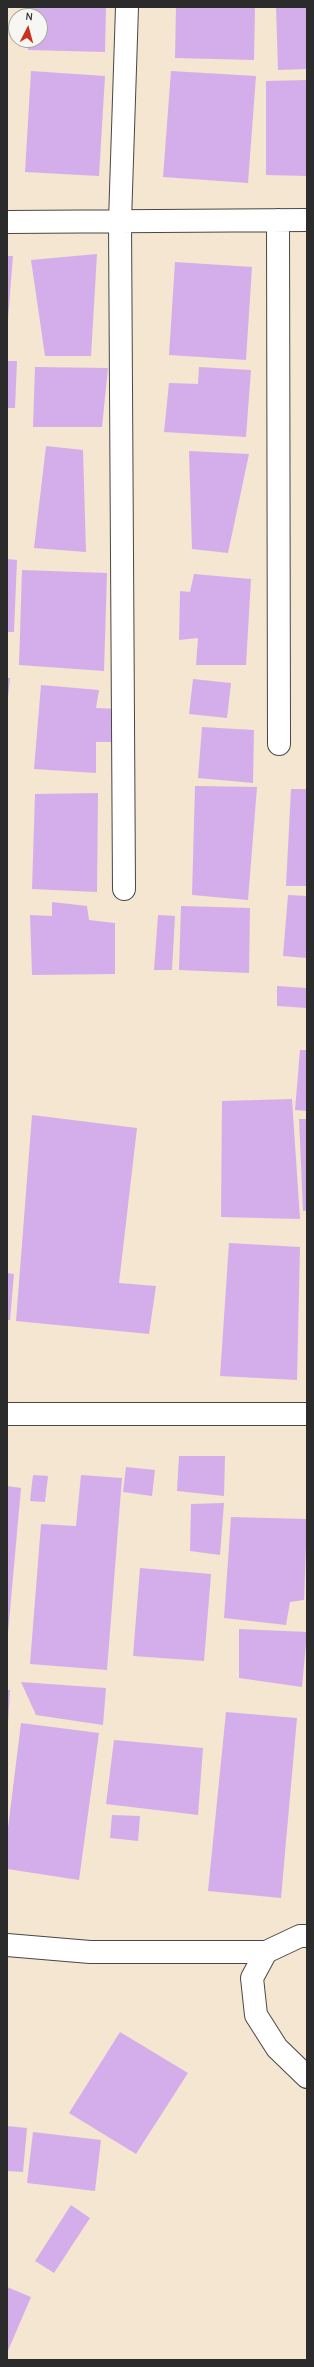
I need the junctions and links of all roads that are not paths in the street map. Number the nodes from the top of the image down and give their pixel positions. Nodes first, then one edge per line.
1 (127, 7) edge
2 (278, 220) junction
3 (307, 220) edge
4 (120, 221) junction
5 (7, 222) edge
6 (279, 744) dead end
7 (124, 890) dead end
8 (7, 1414) edge
9 (307, 1414) edge
10 (307, 1936) edge
11 (7, 1946) edge
12 (266, 1952) junction
13 (307, 2077) edge

1 - 4 street
2 - 3 street
2 - 4 street
2 - 6 street
4 - 5 street
4 - 7 street
8 - 9 street
10 - 12 street
11 - 12 street
12 - 13 street

